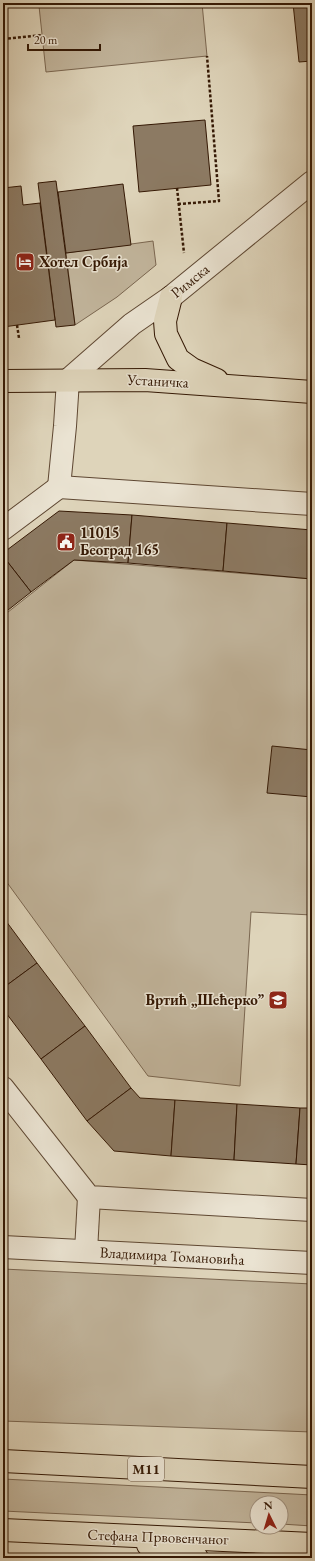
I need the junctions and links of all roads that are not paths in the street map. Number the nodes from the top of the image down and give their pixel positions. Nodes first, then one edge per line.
1 (312, 182) edge
2 (171, 297) junction
3 (68, 380) junction
4 (3, 382) edge
5 (232, 386) junction
6 (312, 392) edge
7 (59, 487) junction
8 (312, 504) edge
9 (3, 530) edge
10 (3, 1088) edge
11 (88, 1197) junction
12 (312, 1210) edge
13 (3, 1247) edge
14 (86, 1251) junction
15 (312, 1263) edge
16 (3, 1461) edge
17 (312, 1477) edge
18 (3, 1530) edge
19 (110, 1535) junction
20 (312, 1544) edge
21 (197, 1558) edge

1 - 2 street, Римска
2 - 3 street, Римска
2 - 5 main road
3 - 4 main road, Устаничка
3 - 5 main road, Устаничка
3 - 7 street
5 - 6 main road, Устаничка
7 - 8 street
7 - 9 street
10 - 11 street
11 - 12 street
11 - 14 street, Владимира Томановића
13 - 14 street
14 - 15 street, Владимира Томановића
16 - 17 main road, M11
18 - 19 main road, Стефана Првовенчаног
19 - 20 main road, Стефана Првовенчаног
19 - 21 main road

